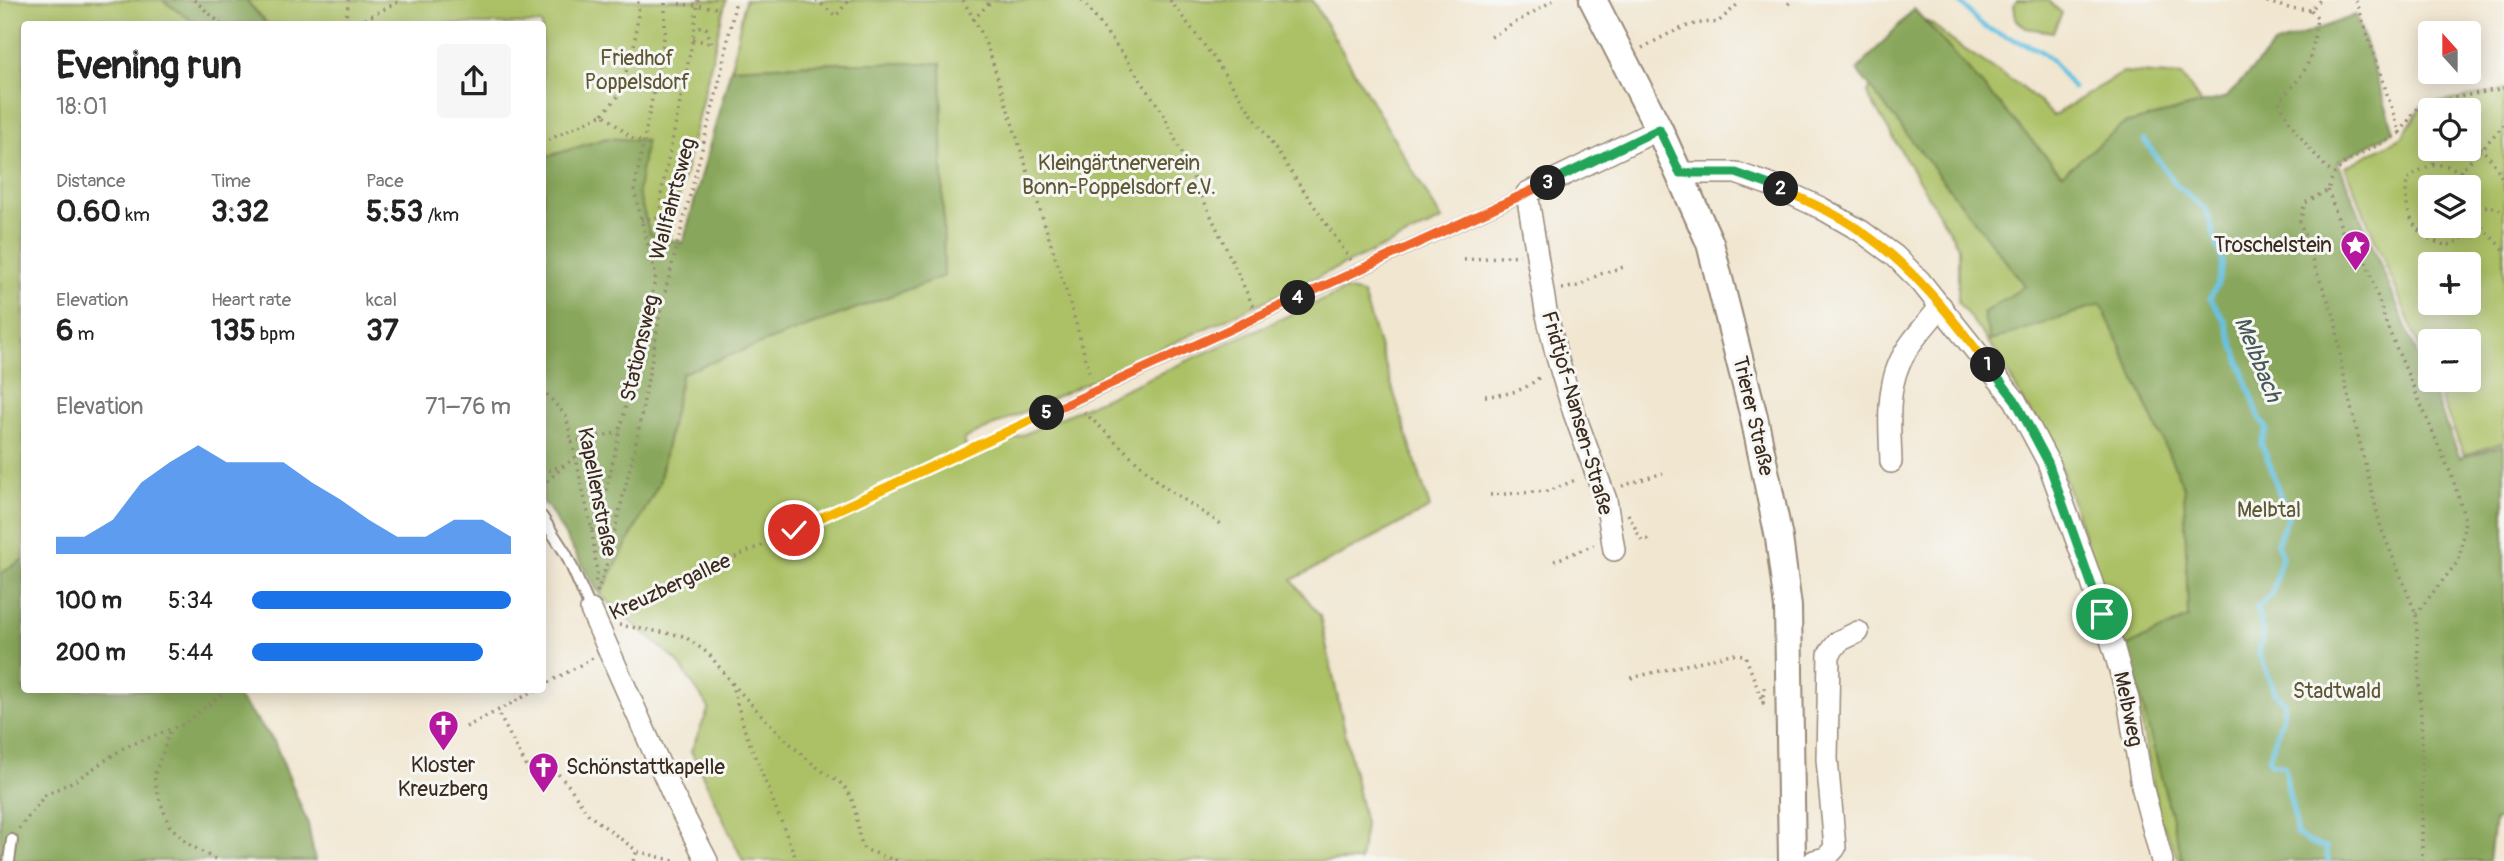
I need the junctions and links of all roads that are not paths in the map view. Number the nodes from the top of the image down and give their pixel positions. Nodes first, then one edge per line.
1 (1593, 0) edge
2 (1659, 129) junction
3 (1680, 173) junction
4 (1527, 193) junction
5 (1941, 306) junction
6 (1065, 405) road end
7 (1891, 462) dead end
8 (546, 523) edge
9 (1613, 544) road end
10 (599, 618) joint
11 (1858, 632) dead end
12 (12, 840) road end
13 (9, 861) edge
14 (707, 861) edge
15 (1792, 861) edge
16 (1814, 861) edge
17 (2162, 861) edge

1 - 2 street, Trierer Straße
2 - 3 street, Trierer Straße
2 - 4 street
3 - 5 street, Melbweg
3 - 15 street, Trierer Straße
4 - 6 lane
4 - 9 street, Fridtjof-Nansen-Straße
5 - 7 street
5 - 17 street, Melbweg
8 - 10 lane
10 - 14 street
11 - 16 street
12 - 13 lane

